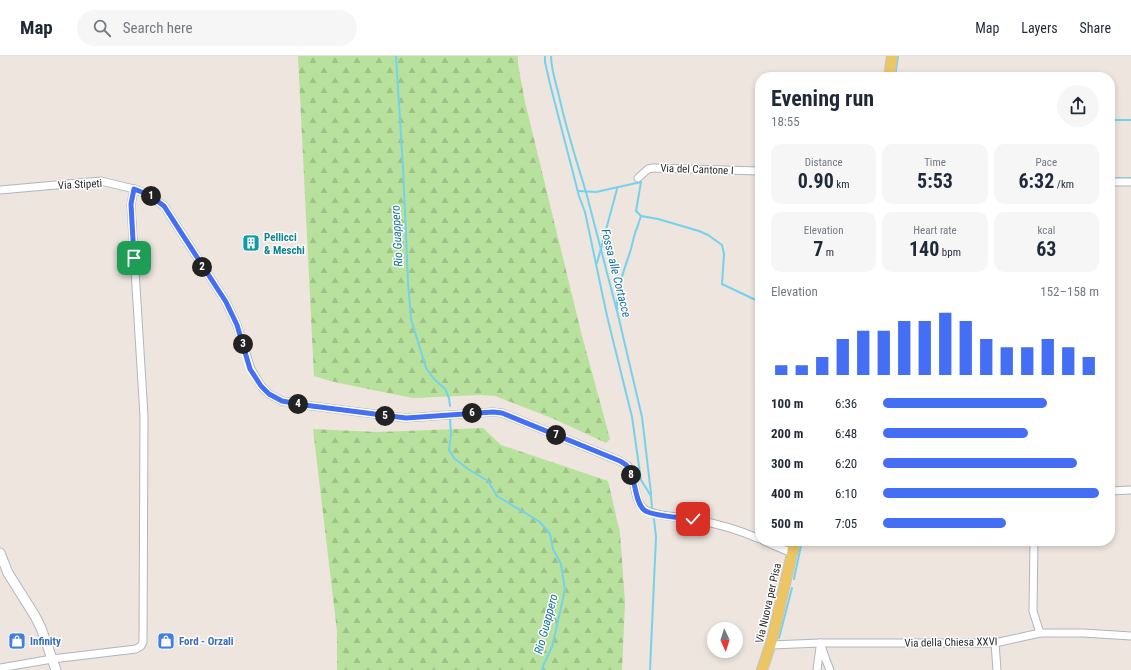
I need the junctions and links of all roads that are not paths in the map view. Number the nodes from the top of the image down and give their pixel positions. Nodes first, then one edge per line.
1 (892, 56) edge
2 (890, 72) edge
3 (755, 171) edge
4 (638, 178) dead end
5 (1115, 182) edge
6 (1131, 182) edge
7 (134, 189) junction
8 (0, 190) edge
9 (1131, 490) edge
10 (1115, 491) edge
11 (1115, 495) edge
12 (1131, 495) edge
13 (755, 537) edge
14 (776, 546) edge
15 (793, 546) edge
16 (1034, 546) edge
17 (0, 553) edge
18 (792, 553) junction
19 (1040, 633) junction
20 (1131, 636) edge
21 (820, 643) junction
22 (995, 643) junction
23 (770, 645) junction
24 (52, 659) junction
25 (0, 668) edge
26 (56, 670) edge
27 (762, 670) edge
28 (817, 670) edge
29 (830, 670) edge
30 (997, 670) edge

1 - 2 main road
3 - 4 street, Via del Cantone I
5 - 6 street
7 - 8 street, Via Stipeti
7 - 13 street, Via Stipeti
7 - 24 street
9 - 10 street
11 - 12 street
14 - 18 street
15 - 18 main road, Via Nuova per Pisa
16 - 19 street
17 - 24 street
18 - 23 main road, Via Nuova per Pisa
19 - 20 street, Via della Chiesa XXVI
19 - 22 street, Via della Chiesa XXVI
21 - 22 street, Via della Chiesa XXVI
21 - 23 street, Via della Chiesa XXVI
21 - 28 street
21 - 29 street
22 - 30 street
23 - 27 main road, Via Nuova per Pisa
24 - 25 street
24 - 26 street

